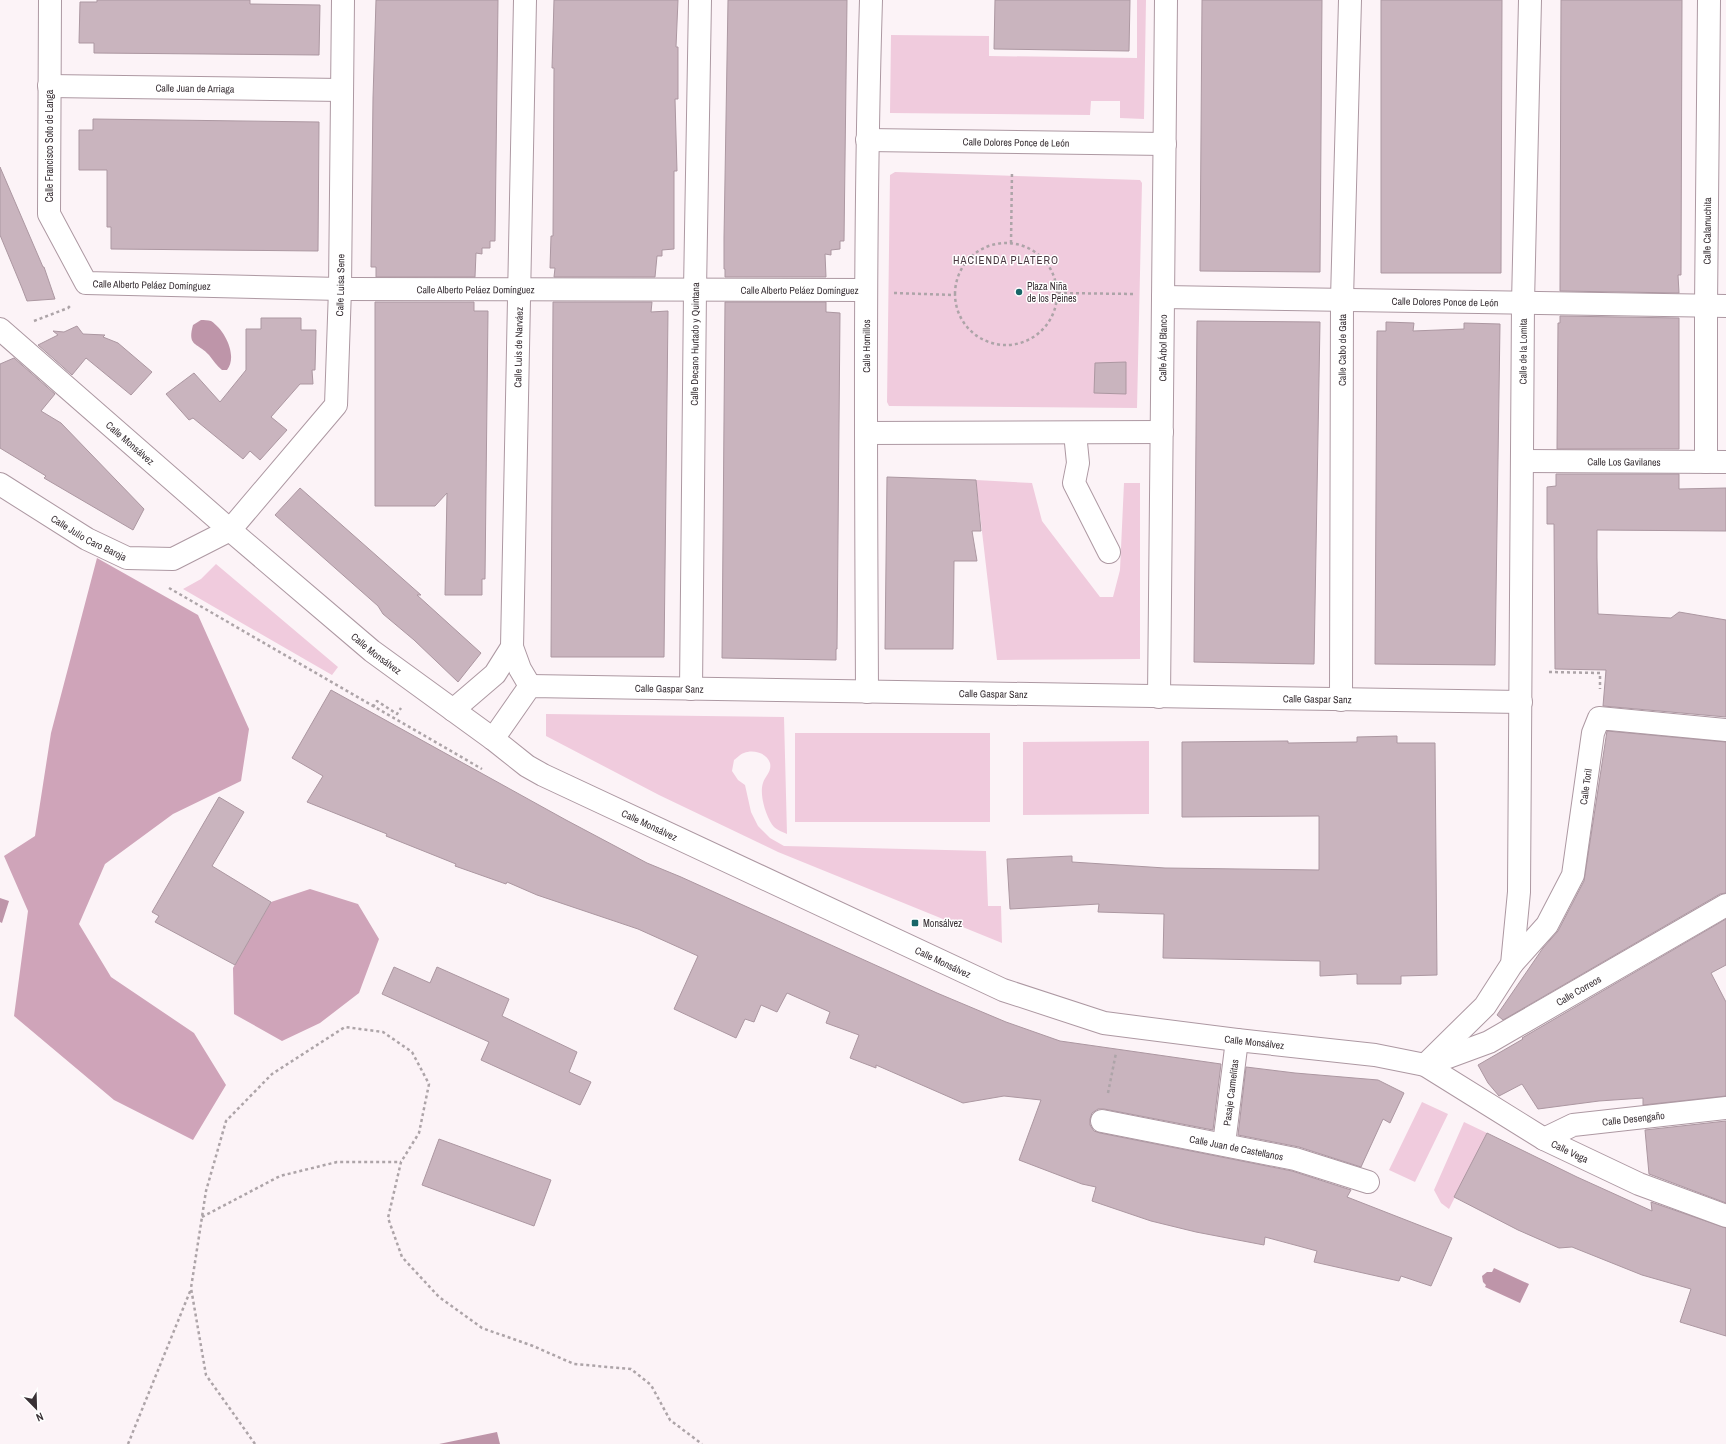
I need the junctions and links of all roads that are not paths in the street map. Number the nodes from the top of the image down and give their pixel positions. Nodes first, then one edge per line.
1 (50, 0) edge
2 (342, 0) edge
3 (525, 0) edge
4 (700, 0) edge
5 (871, 0) edge
6 (1166, 0) edge
7 (1350, 0) edge
8 (1530, 0) edge
9 (1709, 0) edge
10 (49, 86) junction
11 (341, 90) junction
12 (867, 140) junction
13 (1165, 144) junction
14 (86, 283) joint
15 (340, 289) junction
16 (519, 289) junction
17 (695, 290) junction
18 (866, 290) junction
19 (1163, 297) junction
20 (1342, 299) junction
21 (1523, 303) junction
22 (1716, 306) edge
23 (0, 329) edge
24 (1162, 432) junction
25 (866, 433) junction
26 (1075, 433) junction
27 (1522, 461) junction
28 (1716, 462) edge
29 (0, 484) edge
30 (230, 530) junction
31 (1109, 552) dead end
32 (512, 648) junction
33 (530, 686) junction
34 (691, 689) junction
35 (867, 692) junction
36 (1159, 696) junction
37 (1341, 700) junction
38 (1521, 702) junction
39 (454, 710) junction
40 (1726, 730) edge
41 (493, 739) junction
42 (1726, 905) edge
43 (1512, 964) junction
44 (1237, 1040) junction
45 (1425, 1065) junction
46 (1726, 1108) edge
47 (1102, 1121) road end
48 (1544, 1139) junction
49 (1224, 1144) junction
50 (1368, 1182) dead end
51 (1726, 1216) edge

1 - 10 street, Calle Francisco Soto de Langa
2 - 11 street, Calle Luisa Sene
3 - 16 street, Calle Luis de Narváez
4 - 17 street, Calle Decano Hurtado y Quintana
5 - 12 street, Calle Hornillos
6 - 13 street, Calle Árbol Blanco
7 - 20 street, Calle Cabo de Gata
8 - 21 street, Calle de la Lomita
9 - 22 street, Calle Calamuchita
10 - 11 street, Calle Juan de Arriaga
10 - 14 street, Calle Francisco Soto de Langa
11 - 15 street, Calle Luisa Sene
12 - 13 street, Calle Dolores Ponce de León
12 - 18 street, Calle Hornillos
13 - 19 street, Calle Árbol Blanco
14 - 15 street, Calle Alberto Peláez Domínguez
15 - 16 street, Calle Alberto Peláez Domínguez
15 - 30 street, Calle Luisa Sene
16 - 17 street, Calle Alberto Peláez Domínguez
16 - 32 street, Calle Luis de Narváez
17 - 18 street, Calle Alberto Peláez Domínguez
17 - 34 street, Calle Decano Hurtado y Quintana
18 - 25 street, Calle Hornillos
19 - 20 street, Calle Dolores Ponce de León
19 - 24 street, Calle Árbol Blanco
20 - 21 street, Calle Dolores Ponce de León
20 - 37 street, Calle Cabo de Gata
21 - 22 street, Calle Dolores Ponce de León
21 - 27 street, Calle de la Lomita
22 - 28 street, Calle Calamuchita
23 - 30 street, Calle Monsálvez
24 - 26 street
24 - 36 street, Calle Árbol Blanco
25 - 26 street
25 - 35 street, Calle Hornillos
26 - 31 street
27 - 28 street, Calle Los Gavilanes
27 - 38 street, Calle de la Lomita
29 - 30 street, Calle Julio Caro Baroja
30 - 39 street, Calle Monsálvez
32 - 33 street, Calle Luis de Narváez
32 - 39 street
33 - 34 street, Calle Gaspar Sanz
33 - 41 street
34 - 35 street, Calle Gaspar Sanz
35 - 36 street, Calle Gaspar Sanz
36 - 37 street, Calle Gaspar Sanz
37 - 38 street, Calle Gaspar Sanz
38 - 43 street, Calle Toril
39 - 41 street, Calle Monsálvez
40 - 43 street, Calle Toril
41 - 44 street, Calle Monsálvez
42 - 45 street, Calle Correos
43 - 45 street, Calle Toril
44 - 45 street, Calle Monsálvez
44 - 49 street, Pasaje Carmelitas
45 - 48 street, Calle Vega
46 - 48 street, Calle Desengaño
47 - 49 street, Calle Juan de Castellanos
48 - 51 street, Calle Vega
49 - 50 street, Calle Juan de Castellanos

